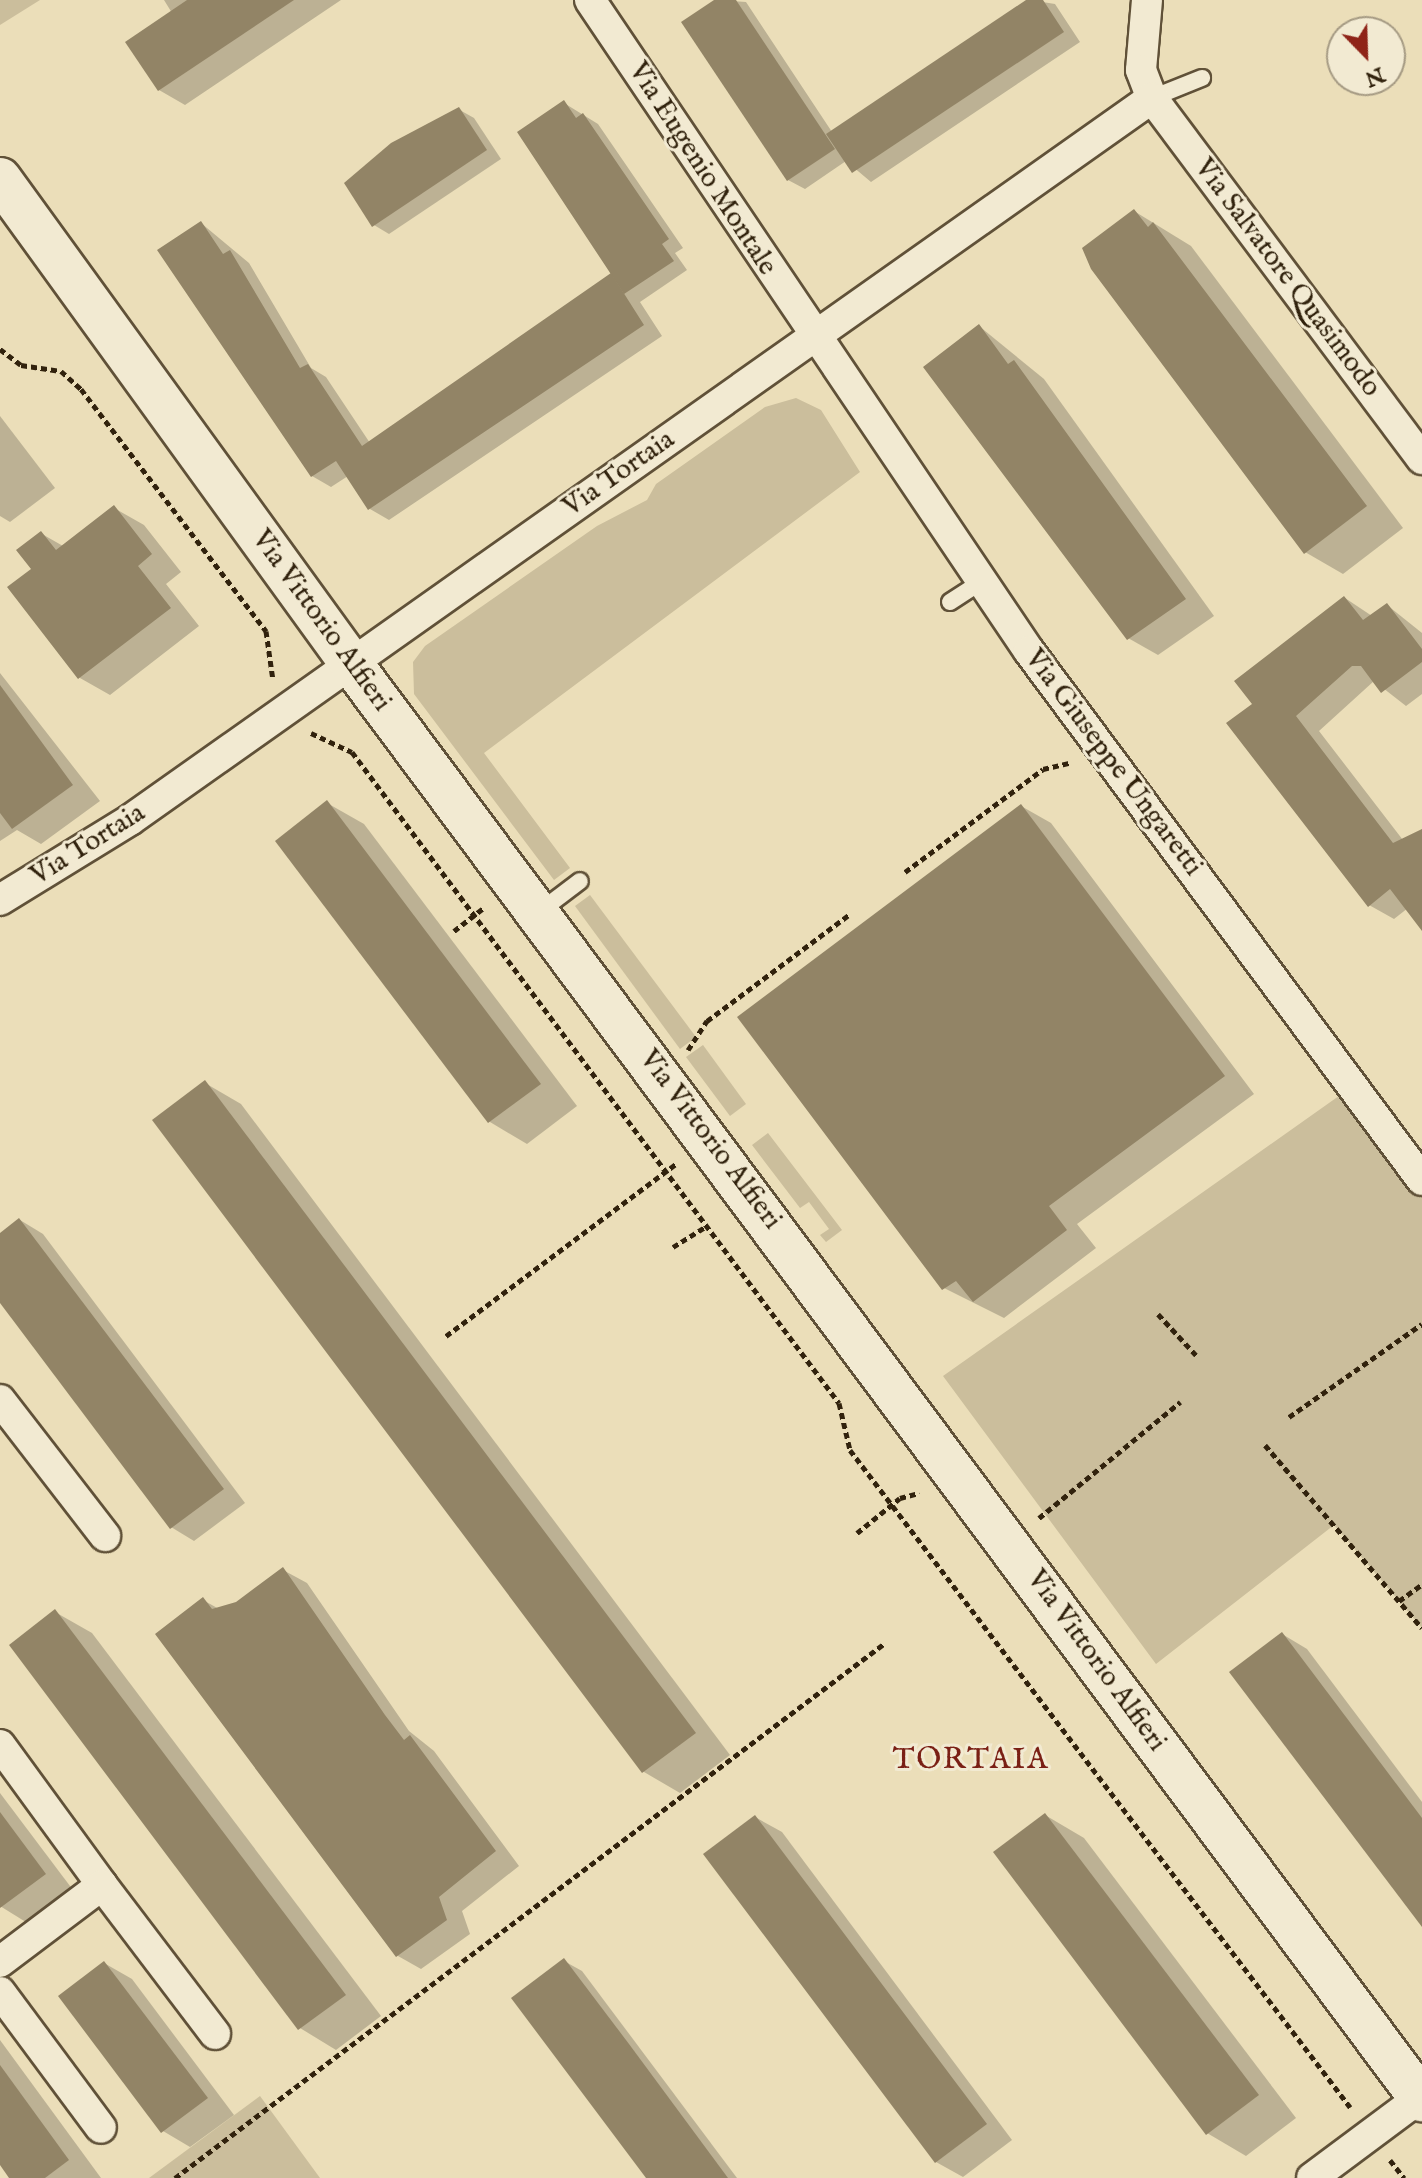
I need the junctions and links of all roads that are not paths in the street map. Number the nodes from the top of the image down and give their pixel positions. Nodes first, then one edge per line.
1 (590, 0) edge
2 (1147, 0) edge
3 (1202, 78) dead end
4 (1152, 98) junction
5 (0, 179) edge
6 (813, 338) junction
7 (1422, 459) edge
8 (981, 582) junction
9 (950, 602) dead end
10 (350, 662) junction
11 (580, 881) dead end
12 (0, 900) edge
13 (539, 912) junction
14 (1422, 1180) edge
15 (0, 1400) edge
16 (105, 1536) dead end
17 (0, 1745) edge
18 (102, 1885) junction
19 (0, 1962) edge
20 (0, 1992) edge
21 (215, 2034) dead end
22 (1421, 2098) edge
23 (101, 2128) dead end
24 (1312, 2178) edge

1 - 6 street, Via Eugenio Montale
2 - 4 street
3 - 4 lane
4 - 6 street, Via Tortaia
4 - 7 street, Via Salvatore Quasimodo
5 - 10 street, Via Vittorio Alfieri
6 - 8 street, Via Giuseppe Ungaretti
6 - 10 street, Via Tortaia
8 - 9 lane
8 - 14 street, Via Giuseppe Ungaretti
10 - 12 street, Via Tortaia
10 - 13 street, Via Vittorio Alfieri
11 - 13 lane
13 - 22 street, Via Vittorio Alfieri
15 - 16 street
17 - 18 street
18 - 19 street
18 - 21 street
20 - 23 street
22 - 24 street

